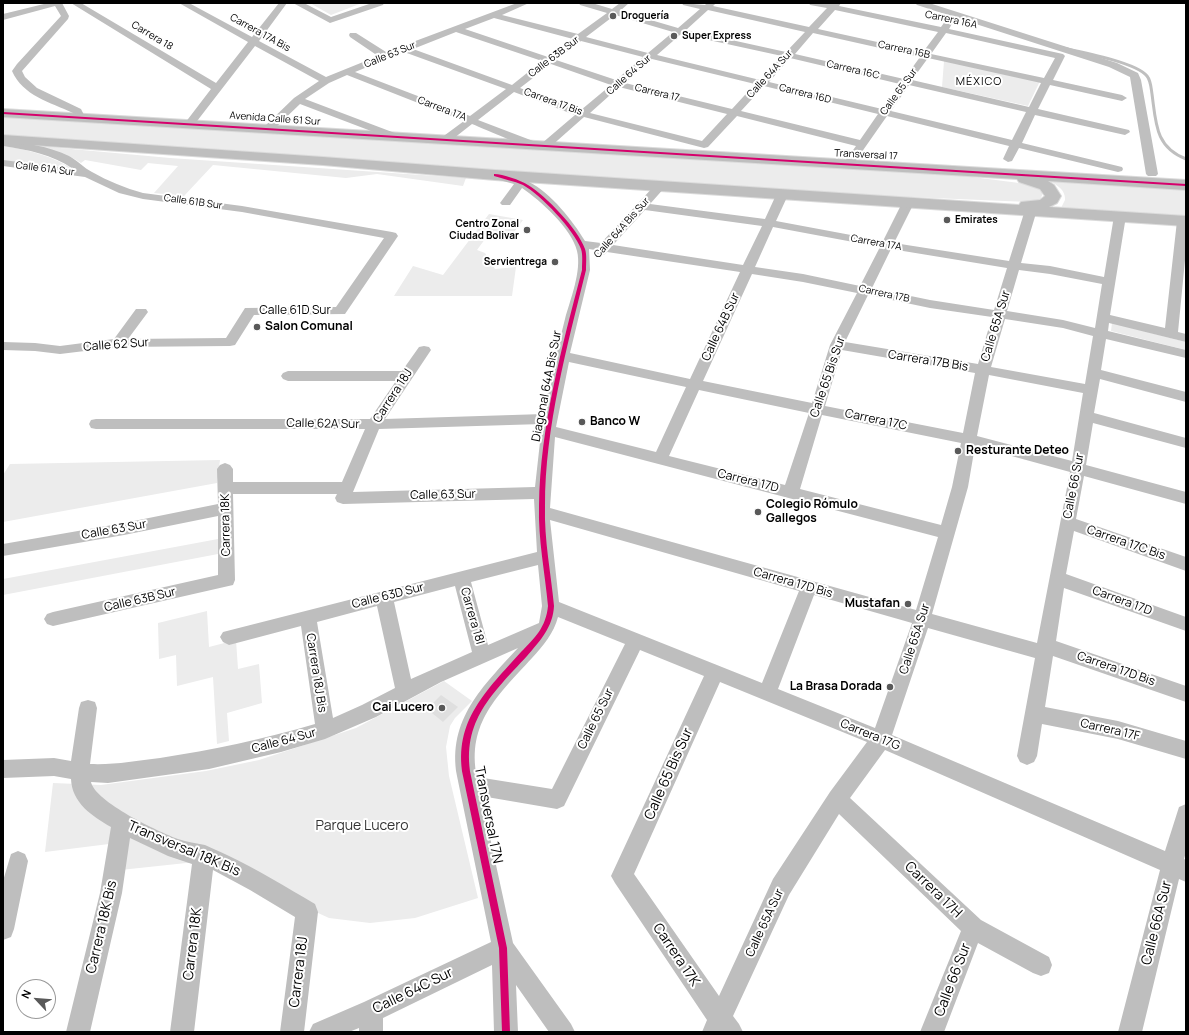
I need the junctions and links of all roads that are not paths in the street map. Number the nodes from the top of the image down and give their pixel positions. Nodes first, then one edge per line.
1 (26, 3) edge
2 (58, 3) edge
3 (75, 3) edge
4 (184, 3) edge
5 (282, 3) edge
6 (297, 3) edge
7 (380, 3) edge
8 (525, 3) edge
9 (583, 3) edge
10 (625, 3) edge
11 (686, 3) edge
12 (814, 3) edge
13 (709, 5) edge
14 (835, 5) edge
15 (34, 9) junction
16 (613, 12) junction
17 (493, 15) junction
18 (3, 17) edge
19 (950, 21) dead end
20 (456, 29) junction
21 (812, 30) junction
22 (944, 30) junction
23 (679, 31) junction
24 (353, 35) dead end
25 (580, 38) junction
26 (252, 41) junction
27 (405, 49) junction
28 (788, 55) junction
29 (925, 55) junction
30 (385, 56) junction
31 (650, 56) junction
32 (550, 61) junction
33 (347, 72) junction
34 (326, 81) junction
35 (1048, 81) junction
36 (906, 82) junction
37 (762, 83) junction
38 (618, 84) junction
39 (217, 88) junction
40 (513, 88) junction
41 (1122, 98) dead end
42 (298, 100) junction
43 (1032, 111) junction
44 (734, 112) junction
45 (3, 113) edge
46 (884, 113) junction
47 (583, 114) junction
48 (80, 117) junction
49 (472, 120) junction
50 (190, 124) junction
51 (268, 128) junction
52 (1125, 132) dead end
53 (396, 137) junction
54 (3, 139) edge
55 (445, 140) junction
56 (3, 143) edge
57 (862, 144) junction
58 (1015, 144) junction
59 (704, 145) joint
60 (541, 146) junction
61 (1008, 159) dead end
62 (3, 163) edge
63 (848, 164) junction
64 (1118, 169) dead end
65 (974, 171) junction
66 (87, 174) junction
67 (495, 175) junction
68 (556, 180) junction
69 (520, 183) junction
70 (1186, 185) edge
71 (660, 186) junction
72 (782, 195) junction
73 (547, 202) junction
74 (506, 203) dead end
75 (908, 203) junction
76 (642, 206) junction
77 (996, 208) junction
78 (1031, 210) junction
79 (1120, 216) junction
80 (1185, 221) edge
81 (769, 223) junction
82 (581, 244) junction
83 (886, 245) junction
84 (604, 247) junction
85 (1015, 266) junction
86 (584, 270) junction
87 (748, 270) junction
88 (1109, 282) junction
89 (864, 290) junction
90 (340, 311) joint
91 (141, 312) dead end
92 (999, 315) junction
93 (1101, 325) junction
94 (1171, 334) junction
95 (1186, 338) edge
96 (230, 342) joint
97 (118, 343) junction
98 (3, 346) edge
99 (837, 346) junction
100 (424, 350) dead end
101 (1186, 354) edge
102 (563, 356) junction
103 (983, 369) junction
104 (1093, 373) junction
105 (288, 376) dead end
106 (406, 376) junction
107 (695, 383) junction
108 (1090, 390) junction
109 (1186, 397) edge
110 (817, 408) junction
111 (1086, 416) junction
112 (96, 424) dead end
113 (374, 424) junction
114 (549, 424) junction
115 (968, 439) junction
116 (1186, 443) edge
117 (660, 459) junction
118 (1078, 468) junction
119 (224, 469) dead end
120 (225, 488) junction
121 (791, 492) junction
122 (345, 493) junction
123 (542, 493) junction
124 (1186, 498) edge
125 (226, 509) junction
126 (542, 512) junction
127 (1067, 522) junction
128 (947, 533) junction
129 (3, 550) edge
130 (546, 556) junction
131 (1186, 564) edge
132 (461, 578) junction
133 (1057, 578) junction
134 (227, 580) joint
135 (809, 587) junction
136 (384, 597) junction
137 (552, 606) junction
138 (308, 617) junction
139 (53, 619) dead end
140 (922, 620) junction
141 (1186, 624) edge
142 (546, 628) junction
143 (229, 637) dead end
144 (636, 640) junction
145 (1045, 649) junction
146 (482, 654) junction
147 (715, 672) junction
148 (405, 692) junction
149 (768, 693) junction
150 (1186, 694) edge
151 (88, 708) dead end
152 (1034, 714) junction
153 (325, 730) junction
154 (881, 738) junction
155 (1186, 750) edge
156 (1026, 756) dead end
157 (3, 769) edge
158 (80, 772) junction
159 (469, 785) junction
160 (837, 799) junction
161 (1186, 814) edge
162 (122, 822) junction
163 (204, 856) junction
164 (18, 861) dead end
165 (1179, 868) edge
166 (622, 876) joint
167 (306, 912) joint
168 (973, 928) junction
169 (3, 929) edge
170 (503, 948) junction
171 (1041, 965) dead end
172 (372, 1021) edge
173 (722, 1028) edge
174 (78, 1032) edge
175 (182, 1032) edge
176 (292, 1032) edge
177 (321, 1032) edge
178 (506, 1032) edge
179 (563, 1032) edge
180 (932, 1032) edge
181 (1130, 1032) edge

1 - 15 street
2 - 15 street
2 - 48 street
3 - 39 street, Carrera 18
4 - 26 street, Carrera 17A Bis
5 - 26 street
6 - 7 street
8 - 17 street, Calle 63 Sur
9 - 16 street, Carrera 16C
10 - 16 street, Calle 63B Sur
11 - 13 street, Carrera 16B
12 - 14 street, Carrera 16A
13 - 21 street, Carrera 16B
13 - 23 street, Calle 64 Sur
14 - 21 street, Calle 64A Sur
14 - 22 street, Carrera 16A
15 - 18 street
16 - 23 street, Carrera 16C
16 - 25 street, Calle 63B Sur
17 - 20 street, Calle 63 Sur
17 - 25 street, Carrera 16D
19 - 22 street, Calle 65 Sur
20 - 27 street, Calle 63 Sur
20 - 32 street, Carrera 17
21 - 28 street, Calle 64A Sur
21 - 29 street, Carrera 16B
22 - 29 street, Calle 65 Sur
22 - 35 street, Carrera 16A
23 - 28 street, Carrera 16C
23 - 31 street, Calle 64 Sur
24 - 30 street
25 - 31 street, Carrera 16D
25 - 32 street, Calle 63B Sur
26 - 34 street, Carrera 17A Bis
26 - 39 street
27 - 30 street, Calle 63 Sur
27 - 40 street, Carrera 17 Bis
28 - 36 street, Carrera 16C
28 - 37 street, Calle 64A Sur
29 - 35 street, Carrera 16B
29 - 36 street, Calle 65 Sur
30 - 33 street, Calle 63 Sur
31 - 37 street, Carrera 16D
31 - 38 street, Calle 64 Sur
32 - 38 street, Carrera 17
32 - 40 street, Calle 63B Sur
33 - 34 street, Calle 63 Sur
33 - 49 street, Carrera 17A
34 - 42 street, Calle 63 Sur
35 - 41 street, Carrera 16B
35 - 43 street
36 - 43 street, Carrera 16C
36 - 46 street, Calle 65 Sur
37 - 44 street, Calle 64A Sur
37 - 46 street, Carrera 16D
38 - 44 street, Carrera 17
38 - 47 street, Calle 64 Sur
39 - 50 street
40 - 47 street, Carrera 17 Bis
40 - 49 street, Calle 63B Sur
42 - 51 street, Calle 63 Sur
42 - 53 street
43 - 52 street, Carrera 16C
43 - 58 street
44 - 57 street, Carrera 17
44 - 59 street, Calle 64A Sur
45 - 48 highway, Avenida Calle 61 Sur
46 - 57 street, Calle 65 Sur
46 - 58 street, Carrera 16D
47 - 59 street, Carrera 17 Bis
47 - 60 street, Calle 64 Sur
48 - 50 highway, Avenida Calle 61 Sur
49 - 55 street, Calle 63B Sur
49 - 60 street, Carrera 17A
50 - 51 highway, Avenida Calle 61 Sur
51 - 53 highway, Avenida Calle 61 Sur
53 - 55 highway, Avenida Calle 61 Sur
54 - 67 highway
55 - 60 highway, Avenida Calle 61 Sur
56 - 66 street, Calle 61B Sur
57 - 63 street, Calle 65 Sur
58 - 61 street
58 - 64 street, Carrera 16D
60 - 63 highway, Transversal 17
62 - 66 street, Calle 61A Sur
63 - 65 highway, Transversal 17
65 - 70 highway, Transversal 17
65 - 77 highway
66 - 90 street, Calle 61B Sur
67 - 68 highway
67 - 69 street
68 - 71 highway
68 - 73 street
69 - 73 street
69 - 74 street
71 - 72 highway
71 - 76 street, Calle 64A Bis Sur
72 - 75 highway
72 - 81 street, Calle 64B Sur
73 - 82 street
75 - 77 highway
75 - 83 street, Calle 65 Bis Sur
76 - 81 street, Carrera 17A
76 - 84 street, Calle 64A Bis Sur
77 - 78 highway
78 - 79 highway
78 - 85 street, Calle 65A Sur
79 - 80 highway
79 - 88 street, Calle 66 Sur
80 - 94 street
81 - 83 street, Carrera 17A
81 - 87 street, Calle 64B Sur
82 - 84 street, Carrera 17B
82 - 86 street, Diagonal 64A Bis Sur
83 - 85 street, Carrera 17A
83 - 89 street, Calle 65 Bis Sur
84 - 86 street, Calle 64A Bis Sur
84 - 87 street, Carrera 17B
85 - 88 street, Carrera 17A
85 - 92 street, Calle 65A Sur
86 - 102 street, Diagonal 64A Bis Sur
87 - 89 street, Carrera 17B
87 - 107 street, Calle 64B Sur
88 - 93 street, Calle 66 Sur
89 - 92 street, Carrera 17B
89 - 99 street, Calle 65 Bis Sur
90 - 96 street, Calle 61D Sur
91 - 97 street
92 - 93 street, Carrera 17B
92 - 103 street, Calle 65A Sur
93 - 94 street
93 - 101 street, Carrera 17B
93 - 104 street, Calle 66 Sur
94 - 95 street
96 - 97 street, Calle 62 Sur
97 - 98 street, Calle 62 Sur
99 - 103 street, Carrera 17B Bis
99 - 110 street, Calle 65 Bis Sur
100 - 106 street, Carrera 18J
102 - 107 street, Carrera 17C
102 - 114 street, Diagonal 64A Bis Sur
103 - 108 street, Carrera 17B Bis
103 - 115 street, Calle 65A Sur
104 - 108 street, Calle 66 Sur
104 - 109 street
105 - 106 street
106 - 113 street, Carrera 18J
107 - 110 street, Carrera 17C
107 - 117 street, Calle 64B Sur
108 - 111 street, Calle 66 Sur
110 - 115 street, Carrera 17C
110 - 121 street, Calle 65 Bis Sur
111 - 116 street
111 - 118 street, Calle 66 Sur
112 - 113 street, Calle 62A Sur
113 - 114 street, Calle 62A Sur
113 - 122 street, Carrera 18J
114 - 117 street, Carrera 17D
114 - 123 street, Diagonal 64A Bis Sur
115 - 118 street, Carrera 17C
115 - 128 street, Calle 65A Sur
117 - 121 street, Carrera 17D
118 - 124 street, Carrera 17C
118 - 127 street, Calle 66 Sur
119 - 120 street, Carrera 18K
120 - 122 street, Calle 63 Sur
120 - 125 street, Carrera 18K
121 - 128 street, Carrera 17D
122 - 123 street, Calle 63 Sur
123 - 126 street, Diagonal 64A Bis Sur
125 - 129 street, Calle 63 Sur
125 - 134 street, Carrera 18K
126 - 130 street, Diagonal 64A Bis Sur
126 - 135 street, Carrera 17D Bis
127 - 131 street, Carrera 17C Bis
127 - 133 street, Calle 66 Sur
128 - 140 street, Calle 65A Sur
130 - 132 street, Calle 63D Sur
130 - 137 street, Diagonal 64A Bis Sur
132 - 136 street, Calle 63D Sur
132 - 146 street, Carrera 18I
133 - 141 street, Carrera 17D
133 - 145 street, Calle 66 Sur
134 - 139 street, Calle 63B Sur
135 - 140 street, Carrera 17D Bis
135 - 149 street
136 - 138 street, Calle 63D Sur
136 - 148 street
137 - 142 street, Diagonal 64A Bis Sur
137 - 144 street, Carrera 17G
138 - 143 street, Calle 63D Sur
138 - 153 street, Carrera 18J Bis
140 - 145 street, Carrera 17D Bis
140 - 154 street, Calle 65A Sur
142 - 146 street, Calle 64 Sur
142 - 159 street, Transversal 17N
144 - 147 street, Carrera 17G
144 - 159 street, Calle 65 Sur
145 - 150 street, Carrera 17D Bis
145 - 152 street, Calle 66 Sur
146 - 148 street, Calle 64 Sur
147 - 149 street, Carrera 17G
147 - 166 street, Calle 65 Bis Sur
148 - 153 street, Calle 64 Sur
149 - 154 street, Carrera 17G
151 - 158 street, Transversal 18K Bis
152 - 155 street, Carrera 17F
152 - 156 street, Calle 66 Sur
153 - 158 street, Calle 64 Sur
154 - 160 street, Calle 65A Sur
154 - 165 street, Carrera 17G
157 - 158 street, Calle 64 Sur
158 - 162 street, Transversal 18K Bis
159 - 170 street, Transversal 17N
160 - 168 street, Carrera 17H
160 - 173 street, Calle 65A Sur
161 - 165 street, Calle 66A Sur
162 - 163 street, Transversal 18K Bis
162 - 174 street, Carrera 18K Bis
163 - 167 street, Transversal 18K Bis
163 - 175 street, Carrera 18K
164 - 169 street
165 - 181 street, Calle 66A Sur
166 - 173 street, Carrera 17K
167 - 176 street, Carrera 18J
168 - 171 street, Carrera 17H
168 - 180 street, Calle 66 Sur
170 - 172 street, Calle 64C Sur
170 - 178 street, Transversal 17N
170 - 179 street
172 - 177 street, Calle 64C Sur

